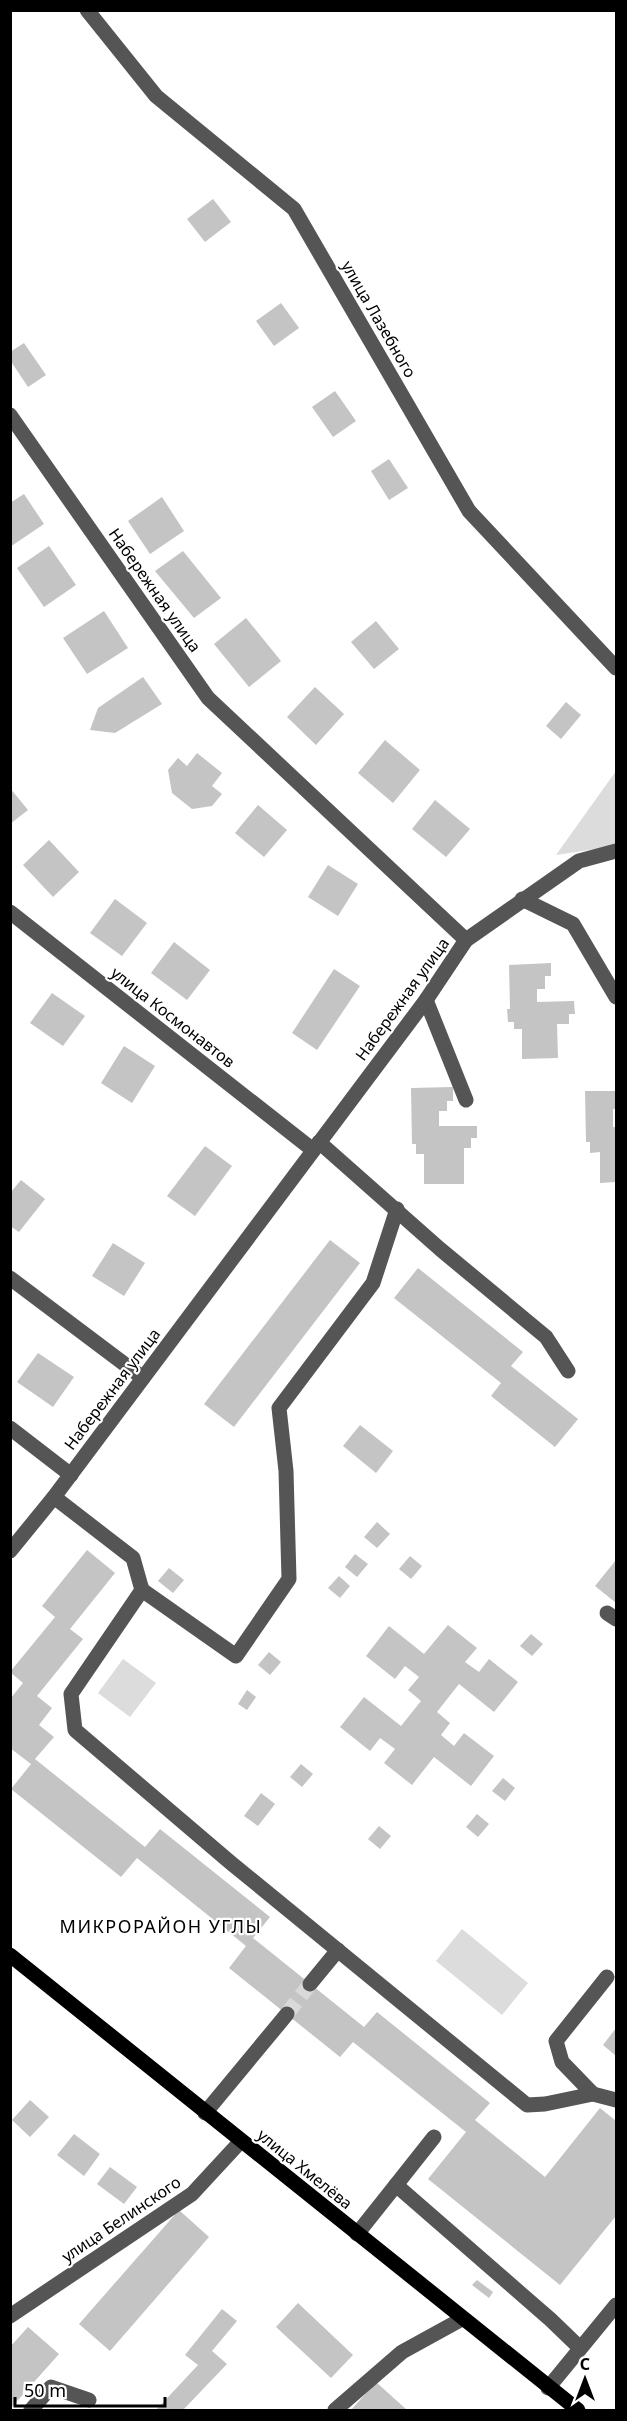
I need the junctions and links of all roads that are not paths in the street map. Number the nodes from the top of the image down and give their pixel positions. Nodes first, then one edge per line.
1 (87, 10) edge
2 (10, 415) edge
3 (616, 668) edge
4 (616, 851) edge
5 (522, 899) junction
6 (10, 912) edge
7 (466, 940) junction
8 (616, 997) edge
9 (426, 1000) junction
10 (466, 1100) dead end
11 (316, 1146) junction
12 (397, 1209) junction
13 (10, 1278) edge
14 (568, 1371) dead end
15 (143, 1378) junction
16 (10, 1428) edge
17 (70, 1475) junction
18 (54, 1497) junction
19 (10, 1551) edge
20 (142, 1590) junction
21 (338, 1950) junction
22 (10, 1955) edge
23 (607, 1977) dead end
24 (310, 1984) tunnel mouth
25 (286, 2013) tunnel mouth
26 (593, 2094) junction
27 (616, 2100) edge
28 (206, 2113) junction
29 (434, 2137) dead end
30 (241, 2140) junction
31 (396, 2185) junction
32 (357, 2234) junction
33 (616, 2305) edge
34 (10, 2316) edge
35 (462, 2319) junction
36 (580, 2348) junction
37 (548, 2388) junction
38 (89, 2400) dead end
39 (31, 2410) edge
40 (335, 2410) edge
41 (578, 2410) edge

1 - 3 street, улица Лазебного
2 - 7 street, Набережная улица
4 - 5 street
5 - 7 street
5 - 8 street
6 - 11 street, улица Космонавтов
7 - 9 street, Набережная улица
9 - 10 street
9 - 11 street, Набережная улица
11 - 12 street, улица Космонавтов
11 - 15 street, Набережная улица
12 - 14 street, улица Космонавтов
12 - 20 street
13 - 15 street
15 - 17 street, Набережная улица
16 - 17 street
17 - 18 street, Набережная улица
18 - 19 street, Набережная улица
18 - 20 street
20 - 21 street
21 - 24 street
21 - 26 street
22 - 28 main road, улица Хмелёва
23 - 26 street
25 - 28 street
26 - 27 street
28 - 30 main road, улица Хмелёва
29 - 31 street
30 - 32 main road, улица Хмелёва
30 - 34 street, улица Белинского
31 - 32 street
31 - 36 street
32 - 35 main road, улица Хмелёва
33 - 36 street
35 - 37 main road, улица Хмелёва
35 - 40 street
36 - 37 street
37 - 41 main road, улица Хмелёва
38 - 39 street

